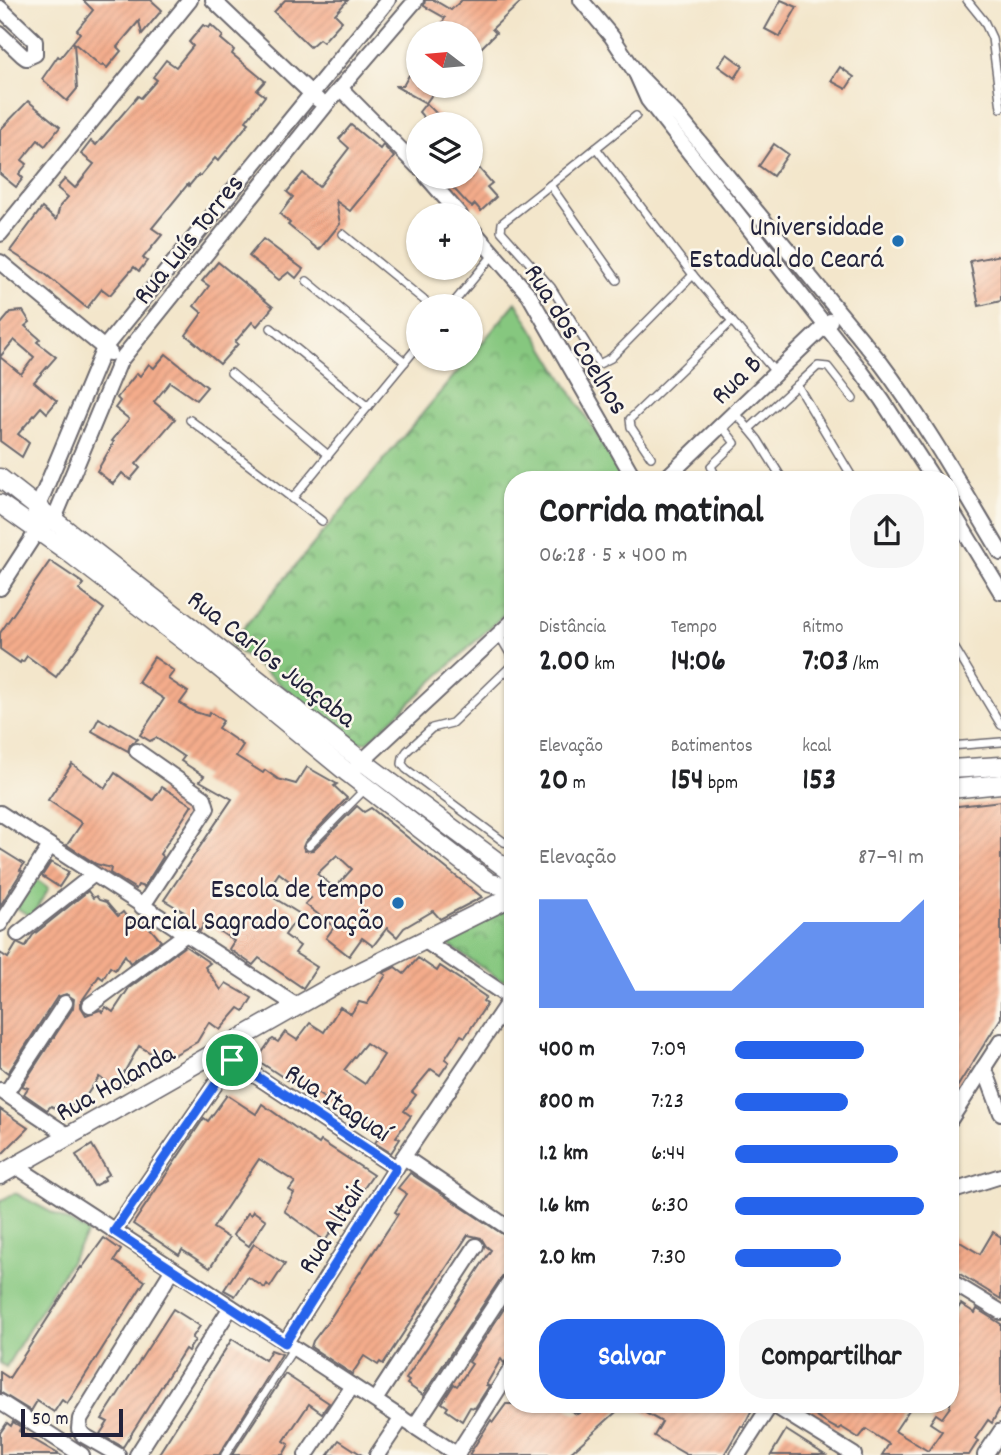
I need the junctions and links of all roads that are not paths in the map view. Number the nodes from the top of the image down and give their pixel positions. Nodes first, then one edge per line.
1 (190, 0) edge
2 (213, 0) edge
3 (388, 0) edge
4 (416, 0) edge
5 (581, 0) edge
6 (967, 0) edge
7 (0, 8) edge
8 (0, 34) edge
9 (636, 73) junction
10 (341, 89) junction
11 (311, 95) junction
12 (325, 106) junction
13 (1001, 108) edge
14 (636, 116) dead end
15 (596, 148) junction
16 (406, 155) edge
17 (550, 185) junction
18 (437, 189) edge
19 (450, 203) edge
20 (0, 234) edge
21 (343, 234) dead end
22 (483, 242) edge
23 (494, 254) junction
24 (0, 262) edge
25 (693, 275) junction
26 (617, 280) dead end
27 (307, 281) dead end
28 (416, 294) edge
29 (461, 294) edge
30 (841, 313) junction
31 (732, 321) junction
32 (824, 326) junction
33 (271, 328) dead end
34 (104, 348) junction
35 (120, 361) junction
36 (405, 362) joint
37 (231, 373) dead end
38 (776, 373) junction
39 (797, 385) junction
40 (853, 399) dead end
41 (368, 407) junction
42 (735, 412) junction
43 (190, 420) dead end
44 (721, 425) junction
45 (749, 429) junction
46 (328, 455) junction
47 (650, 457) dead end
48 (630, 471) edge
49 (673, 471) edge
50 (713, 471) edge
51 (777, 471) edge
52 (849, 471) edge
53 (927, 471) edge
54 (951, 471) edge
55 (0, 478) edge
56 (959, 484) edge
57 (292, 499) junction
58 (0, 504) edge
59 (38, 507) junction
60 (54, 519) junction
61 (322, 521) dead end
62 (959, 523) edge
63 (37, 531) junction
64 (1001, 553) edge
65 (0, 588) edge
66 (1001, 593) edge
67 (504, 629) edge
68 (499, 634) junction
69 (504, 642) edge
70 (959, 655) edge
71 (504, 673) edge
72 (1001, 726) edge
73 (1001, 742) edge
74 (959, 745) edge
75 (137, 751) dead end
76 (362, 761) junction
77 (1001, 766) edge
78 (959, 768) edge
79 (348, 774) junction
80 (1001, 784) edge
81 (366, 788) junction
82 (959, 788) edge
83 (0, 813) edge
84 (504, 842) edge
85 (50, 846) junction
86 (309, 846) dead end
87 (93, 875) junction
88 (504, 878) edge
89 (504, 884) edge
90 (504, 890) edge
91 (142, 907) junction
92 (0, 923) edge
93 (18, 934) dead end
94 (186, 934) junction
95 (425, 941) junction
96 (504, 993) edge
97 (65, 1003) dead end
98 (90, 1005) dead end
99 (297, 1006) junction
100 (504, 1010) edge
101 (1001, 1041) edge
102 (227, 1055) junction
103 (984, 1067) junction
104 (3, 1091) edge
105 (959, 1106) edge
106 (1001, 1113) edge
107 (69, 1136) junction
108 (400, 1163) junction
109 (17, 1167) junction
110 (0, 1175) edge
111 (1001, 1176) edge
112 (959, 1189) edge
113 (504, 1226) edge
114 (114, 1231) junction
115 (476, 1246) dead end
116 (173, 1269) junction
117 (959, 1286) edge
118 (504, 1291) edge
119 (231, 1307) junction
120 (1001, 1312) edge
121 (289, 1346) junction
122 (504, 1379) edge
123 (352, 1386) junction
124 (375, 1400) junction
125 (2, 1407) edge
126 (766, 1413) edge
127 (786, 1413) edge
128 (402, 1418) junction
129 (414, 1427) junction
130 (1001, 1431) edge
131 (453, 1454) edge
132 (82, 1455) edge
133 (118, 1455) edge
134 (137, 1455) edge
135 (225, 1455) edge
136 (306, 1455) edge
137 (377, 1455) edge
138 (738, 1455) edge
139 (854, 1455) edge
140 (985, 1455) edge

1 - 20 street
2 - 11 street
3 - 11 street, Rua Luís Torres
4 - 10 street, Rua Luís Torres
5 - 9 street
6 - 13 lane
7 - 8 street
9 - 30 street
9 - 32 street
10 - 12 street, Rua Luís Torres
10 - 16 street
11 - 12 street
11 - 34 street, Rua Luís Torres
12 - 35 street, Rua Luís Torres
14 - 15 lane
15 - 17 lane
15 - 25 lane
17 - 25 lane
17 - 26 lane
18 - 19 street
21 - 28 lane
22 - 23 street, Rua dos Coelhos
23 - 29 lane
23 - 48 street, Rua dos Coelhos
24 - 34 street
25 - 31 lane
27 - 36 lane
30 - 32 street, Rua B
30 - 54 street
31 - 38 lane
31 - 47 lane
32 - 38 street, Rua B
32 - 53 street
33 - 41 lane
34 - 35 street
34 - 59 street, Rua Luís Torres
35 - 60 street, Rua Luís Torres
36 - 41 lane
37 - 46 lane
38 - 42 street, Rua B
39 - 40 lane
39 - 45 lane
39 - 52 lane
41 - 46 lane
42 - 44 street, Rua B
42 - 45 lane
43 - 57 lane
44 - 49 street, Rua B
44 - 50 lane
45 - 51 lane
46 - 57 lane
55 - 59 street, Rua Carlos Juaçaba
56 - 64 street
57 - 61 lane
58 - 63 street, Rua Carlos Juaçaba
59 - 60 street, Rua Carlos Juaçaba
59 - 63 street, Rua Luís Torres
60 - 63 street
60 - 76 street, Rua Carlos Juaçaba
62 - 66 street
63 - 65 street
63 - 79 street, Rua Carlos Juaçaba
67 - 68 street
68 - 69 lane
68 - 76 street
70 - 72 lane
71 - 84 lane
73 - 74 lane
75 - 91 street
76 - 79 street
76 - 88 street, Rua Carlos Juaçaba
77 - 78 street
79 - 81 street, Rua Carlos Juaçaba
80 - 82 street
81 - 86 lane
81 - 89 street, Rua Carlos Juaçaba
83 - 85 street
85 - 87 street
85 - 92 street
87 - 91 street
87 - 93 street
90 - 95 street, Rua Holanda
91 - 94 street
94 - 98 street
94 - 99 street
95 - 96 street
95 - 99 street, Rua Holanda
97 - 104 street
99 - 102 street, Rua Holanda
100 - 108 street, Rua Altair
101 - 103 street
102 - 107 street, Rua Holanda
102 - 108 street, Rua Itaguaí
102 - 114 street
103 - 105 street
103 - 106 street
104 - 107 street
107 - 109 street, Rua Holanda
108 - 113 street, Rua Itaguaí
108 - 121 street, Rua Altair
109 - 110 street, Rua Holanda
109 - 114 street
111 - 112 street
114 - 116 street
115 - 124 street
116 - 119 street
116 - 133 street
117 - 120 street
118 - 129 street
119 - 121 street
119 - 134 street
121 - 123 street
121 - 135 lane, Rua Altair
122 - 131 street
123 - 124 street
123 - 136 street
124 - 128 street
125 - 132 street
126 - 138 street
127 - 139 street
128 - 129 street
128 - 137 street
129 - 131 street
130 - 140 street

